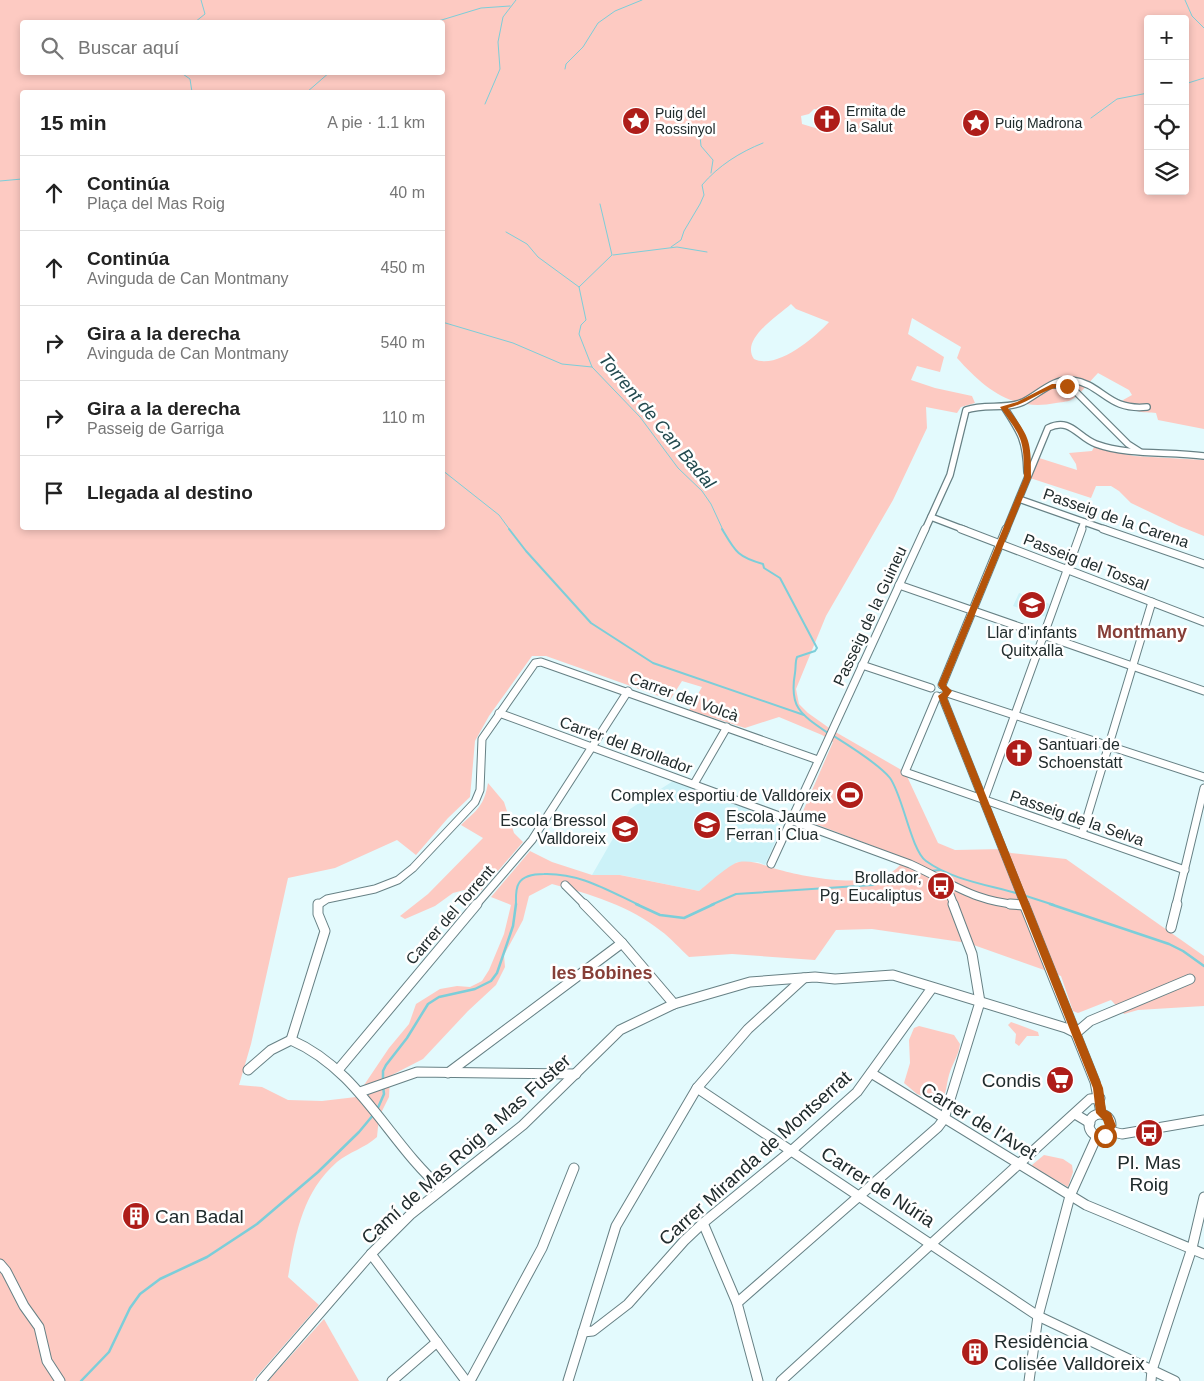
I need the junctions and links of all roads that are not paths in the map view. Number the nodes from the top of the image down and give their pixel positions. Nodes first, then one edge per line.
1 (1055, 385) junction
2 (1004, 407) junction
3 (1147, 407) dead end
4 (1142, 453) junction
5 (1204, 456) edge
6 (1027, 478) junction
7 (1018, 499) junction
8 (931, 517) junction
9 (1084, 522) junction
10 (1000, 544) junction
11 (1204, 564) edge
12 (1066, 569) junction
13 (899, 585) junction
14 (1152, 602) junction
15 (972, 612) junction
16 (1204, 622) edge
17 (1043, 635) junction
18 (862, 665) junction
19 (1132, 666) junction
20 (942, 685) junction
21 (931, 688) junction
22 (628, 691) junction
23 (1204, 691) edge
24 (942, 695) junction
25 (499, 713) junction
26 (1013, 716) junction
27 (727, 727) junction
28 (1109, 746) junction
29 (592, 748) junction
30 (818, 760) junction
31 (1204, 777) edge
32 (694, 784) junction
33 (1204, 788) edge
34 (983, 801) junction
35 (792, 820) junction
36 (1082, 834) junction
37 (771, 864) dead end
38 (1184, 870) junction
39 (946, 884) junction
40 (565, 885) dead end
41 (1024, 905) junction
42 (1171, 928) dead end
43 (622, 942) junction
44 (804, 977) junction
45 (1190, 980) dead end
46 (932, 988) junction
47 (980, 1002) junction
48 (674, 1004) junction
49 (1076, 1033) junction
50 (291, 1040) junction
51 (248, 1070) dead end
52 (338, 1070) junction
53 (448, 1073) junction
54 (576, 1074) junction
55 (871, 1074) junction
56 (698, 1088) junction
57 (360, 1092) junction
58 (1100, 1098) junction
59 (1102, 1113) junction
60 (1075, 1114) junction
61 (944, 1119) junction
62 (1204, 1120) edge
63 (1090, 1123) junction
64 (1109, 1131) junction
65 (1097, 1136) junction
66 (791, 1151) junction
67 (1019, 1164) junction
68 (574, 1168) dead end
69 (442, 1189) junction
70 (859, 1196) junction
71 (1070, 1196) junction
72 (1204, 1197) edge
73 (703, 1223) junction
74 (931, 1243) junction
75 (1192, 1248) junction
76 (371, 1254) junction
77 (1204, 1254) edge
78 (0, 1264) edge
79 (737, 1303) junction
80 (1038, 1316) junction
81 (583, 1332) junction
82 (436, 1342) junction
83 (1152, 1376) edge
84 (60, 1381) edge
85 (261, 1381) edge
86 (392, 1381) edge
87 (466, 1381) edge
88 (470, 1381) edge
89 (568, 1381) edge
90 (758, 1381) edge
91 (781, 1381) edge
92 (1029, 1381) edge
93 (1174, 1381) edge

1 - 2 street
1 - 3 street
1 - 4 street
2 - 6 street
2 - 8 street, Passeig de la Guineu
4 - 5 street
4 - 6 street
6 - 7 street
7 - 9 street, Passeig de la Carena
7 - 10 street
8 - 10 street, Passeig del Tossal
8 - 13 street, Passeig de la Guineu
9 - 11 street, Passeig de la Carena
9 - 12 street
10 - 12 street, Passeig del Tossal
10 - 15 street
12 - 14 street, Passeig del Tossal
12 - 17 street
13 - 15 street
13 - 18 street, Passeig de la Guineu
14 - 16 street, Passeig del Tossal
14 - 19 street
15 - 17 street
15 - 20 street
17 - 19 street
17 - 26 street
18 - 21 street
18 - 30 street, Passeig de la Guineu
19 - 23 street
19 - 28 street
20 - 21 street
20 - 24 street
21 - 24 street
22 - 25 street, Carrer del Volcà
22 - 27 street, Carrer del Volcà
22 - 29 street, Carrer del Torrent
24 - 26 street
24 - 34 street
24 - 34 street, Passeig de la Selva
25 - 29 street, Carrer del Brollador
25 - 50 street
26 - 28 street
26 - 34 street
27 - 30 street, Carrer del Volcà
27 - 32 street
28 - 31 street
28 - 36 street
29 - 32 street, Carrer del Brollador
29 - 52 street, Carrer del Torrent
30 - 35 street, Passeig de la Guineu
32 - 35 street, Carrer del Brollador
33 - 38 street
34 - 36 street, Passeig de la Selva
34 - 41 street
35 - 37 street, Passeig de la Guineu
35 - 39 street, Carrer del Brollador
36 - 38 street, Passeig de la Selva
38 - 42 street
39 - 41 street, Carrer del Brollador
39 - 47 street
40 - 43 street
41 - 49 street
43 - 48 street
43 - 53 street
44 - 46 street, Camí de Mas Roig a Mas Fuster
44 - 48 street, Camí de Mas Roig a Mas Fuster
44 - 56 street
45 - 49 street
46 - 47 street, Camí de Mas Roig a Mas Fuster
46 - 55 street, Carrer Miranda de Montserrat
47 - 49 street, Camí de Mas Roig a Mas Fuster
47 - 61 street
48 - 54 street, Camí de Mas Roig a Mas Fuster
49 - 58 street
50 - 51 street
50 - 52 street
52 - 57 street
53 - 54 street
53 - 57 street
54 - 69 street, Camí de Mas Roig a Mas Fuster
55 - 61 street, Carrer de l'Avet
55 - 66 street, Carrer Miranda de Montserrat
56 - 66 street, Carrer de Núria
56 - 81 street
57 - 69 street
58 - 59 street
58 - 60 street
59 - 63 street
59 - 64 street
60 - 63 street
60 - 67 street
61 - 67 street, Carrer de l'Avet
61 - 70 street
62 - 64 street
63 - 65 street
64 - 65 street
65 - 71 street
66 - 70 street, Carrer de Núria
66 - 73 street, Carrer Miranda de Montserrat
67 - 71 street, Carrer de l'Avet
67 - 74 street
68 - 88 street
69 - 76 street, Camí de Mas Roig a Mas Fuster
70 - 74 street, Carrer de Núria
70 - 79 street
71 - 75 street, Carrer de l'Avet
71 - 80 street
72 - 75 street
73 - 79 street
73 - 81 street, Carrer Miranda de Montserrat
74 - 80 street, Carrer de Núria
74 - 91 street
75 - 77 street, Carrer de l'Avet
75 - 83 street
76 - 82 street
76 - 85 street, Camí de Mas Roig a Mas Fuster
78 - 84 street
79 - 90 street
80 - 83 street, Carrer de Núria
80 - 92 street
81 - 89 street
82 - 86 street
82 - 87 street
83 - 93 street, Carrer de Núria

